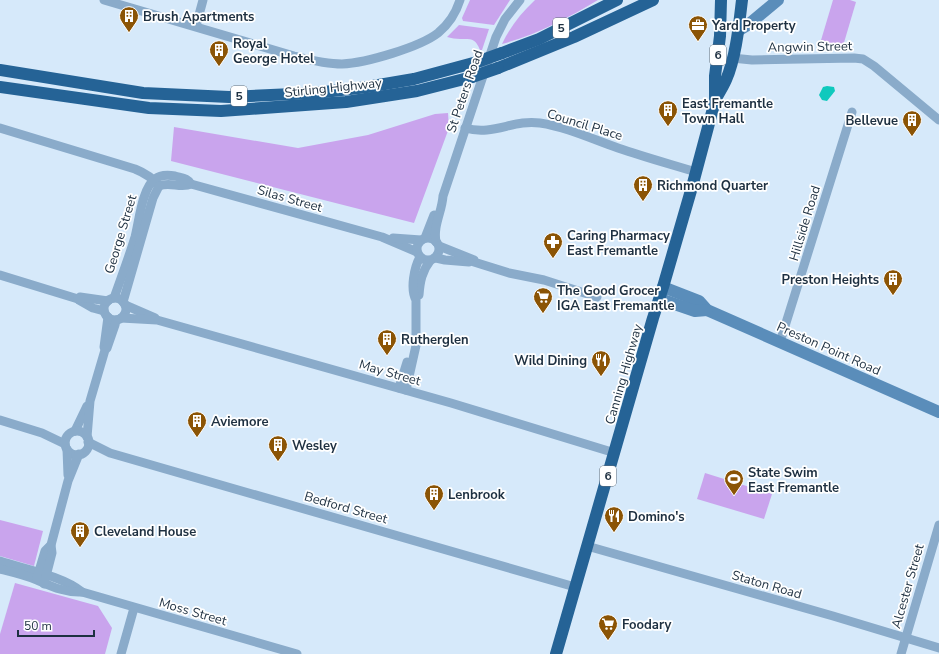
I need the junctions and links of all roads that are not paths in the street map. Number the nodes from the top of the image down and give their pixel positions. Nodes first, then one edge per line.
1 (104, 0) edge
2 (203, 0) edge
3 (460, 0) edge
4 (520, 0) edge
5 (617, 0) edge
6 (653, 0) edge
7 (711, 0) edge
8 (742, 0) edge
9 (778, 0) edge
10 (720, 5) edge
11 (196, 26) junction
12 (739, 30) junction
13 (732, 58) junction
14 (0, 70) edge
15 (0, 87) edge
16 (715, 101) junction
17 (852, 112) dead end
18 (939, 120) edge
19 (0, 128) edge
20 (465, 128) junction
21 (696, 172) junction
22 (156, 182) junction
23 (443, 196) junction
24 (382, 237) junction
25 (423, 239) junction
26 (438, 244) junction
27 (418, 254) junction
28 (433, 259) junction
29 (474, 262) junction
30 (0, 275) edge
31 (662, 293) junction
32 (597, 296) dead end
33 (78, 299) junction
34 (111, 299) junction
35 (416, 300) junction
36 (124, 304) junction
37 (112, 316) junction
38 (157, 320) junction
39 (780, 342) junction
40 (402, 389) junction
41 (90, 401) junction
42 (939, 412) edge
43 (0, 420) edge
44 (42, 433) junction
45 (71, 433) junction
46 (88, 440) junction
47 (66, 447) junction
48 (110, 452) junction
49 (82, 453) junction
50 (614, 453) junction
51 (68, 481) junction
52 (939, 525) edge
53 (587, 546) junction
54 (0, 561) edge
55 (0, 569) edge
56 (41, 578) junction
57 (575, 587) junction
58 (134, 608) junction
59 (906, 638) junction
60 (939, 648) edge
61 (121, 654) edge
62 (297, 654) edge
63 (556, 654) edge
64 (901, 654) edge

1 - 11 street
2 - 11 street
3 - 11 street
4 - 20 street, St Peters Road
5 - 14 highway, Stirling Highway / 5, bridge
6 - 15 highway, Stirling Highway / 5, bridge
7 - 10 highway
8 - 12 highway, Canning Highway / 6
9 - 12 main road
10 - 16 highway, Canning Highway / 6
12 - 13 highway, Canning Highway / 6
13 - 16 highway, Canning Highway / 6
13 - 18 street, Angwin Street
16 - 21 highway, Canning Highway / 6
17 - 39 street, Hillside Road
19 - 22 street
20 - 21 street, Council Place
20 - 23 street, St Peters Road
21 - 31 highway, Canning Highway / 6
22 - 24 street, Silas Street
22 - 34 street, George Street
22 - 36 street, George Street
23 - 25 street, St Peters Road
23 - 26 street, St Peters Road
24 - 25 street, Silas Street
24 - 27 street, Silas Street
25 - 26 street
25 - 27 street
26 - 28 street
26 - 29 street
27 - 28 street
27 - 35 street
28 - 29 street
28 - 35 street
29 - 32 street
30 - 33 street
31 - 39 main road, Preston Point Road
31 - 50 highway, Canning Highway / 6
33 - 34 street
33 - 37 street, May Street
34 - 36 street
34 - 37 street
35 - 40 street
36 - 37 street
36 - 38 street, May Street
37 - 38 street, May Street
37 - 41 street
38 - 40 street, May Street
39 - 42 main road, Preston Point Road
40 - 50 street, May Street
41 - 45 street
41 - 46 street
43 - 44 street
44 - 45 street
44 - 47 street
45 - 46 street
45 - 47 street
46 - 48 street, Bedford Street
46 - 49 street
47 - 49 street
47 - 51 street
48 - 49 street, Bedford Street
48 - 57 street, Bedford Street
49 - 51 street
50 - 53 highway, Canning Highway / 6
51 - 56 street
52 - 59 street, Alcester Street
53 - 57 highway, Canning Highway / 6
53 - 59 street, Staton Road
54 - 56 street, Moss Street
55 - 56 street, Moss Street
56 - 58 street, Moss Street
57 - 63 highway, Canning Highway / 6
58 - 61 street
58 - 62 street, Moss Street
59 - 60 street, Staton Road
59 - 64 street, Alcester Street

